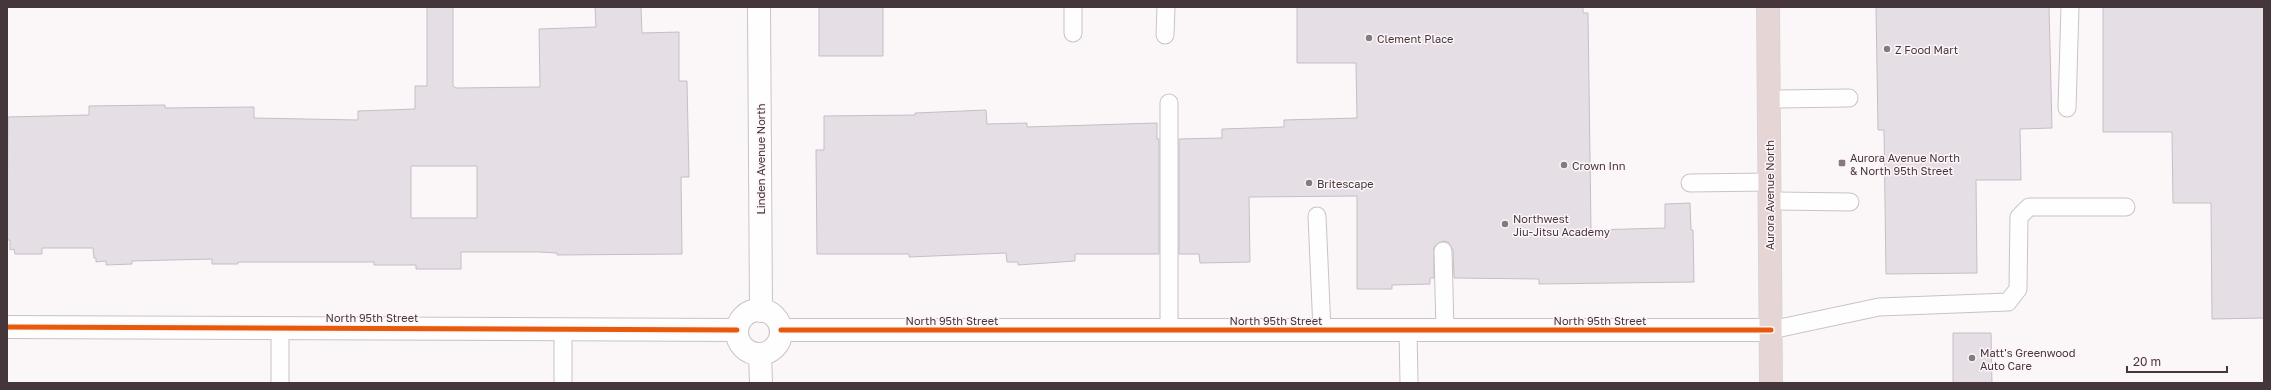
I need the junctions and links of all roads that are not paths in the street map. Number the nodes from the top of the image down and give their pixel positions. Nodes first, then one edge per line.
1 (759, 7) edge
2 (1073, 7) edge
3 (1166, 7) edge
4 (1768, 7) edge
5 (2070, 7) edge
6 (1073, 33) dead end
7 (1165, 35) dead end
8 (1849, 98) dead end
9 (1769, 99) junction
10 (1169, 103) dead end
11 (2067, 108) dead end
12 (1690, 183) dead end
13 (1769, 191) junction
14 (1850, 202) dead end
15 (2126, 207) dead end
16 (1316, 216) dead end
17 (1443, 251) dead end
18 (761, 311) junction
19 (7, 327) edge
20 (280, 328) junction
21 (563, 329) junction
22 (737, 330) junction
23 (781, 330) junction
24 (1169, 330) junction
25 (1322, 330) junction
26 (1408, 330) junction
27 (1445, 330) junction
28 (1771, 330) junction
29 (760, 355) junction
30 (280, 383) edge
31 (563, 383) edge
32 (761, 383) edge
33 (1410, 383) edge
34 (1771, 383) edge

1 - 18 street, Linden Avenue North
2 - 6 lane
3 - 7 lane
4 - 9 highway, Aurora Avenue North
5 - 11 lane
8 - 9 lane
9 - 13 highway, Aurora Avenue North
10 - 24 lane
12 - 13 lane
13 - 14 lane
13 - 28 highway, Aurora Avenue North
15 - 28 lane
16 - 25 lane
17 - 27 lane
18 - 22 street
18 - 23 street
19 - 20 street, North 95th Street
20 - 21 street, North 95th Street
20 - 30 lane
21 - 22 street, North 95th Street
21 - 31 lane
22 - 29 street
23 - 24 street, North 95th Street
23 - 29 street
24 - 25 street, North 95th Street
25 - 26 street, North 95th Street
26 - 27 street, North 95th Street
26 - 33 lane
27 - 28 street, North 95th Street
28 - 34 highway, Aurora Avenue North
29 - 32 street

